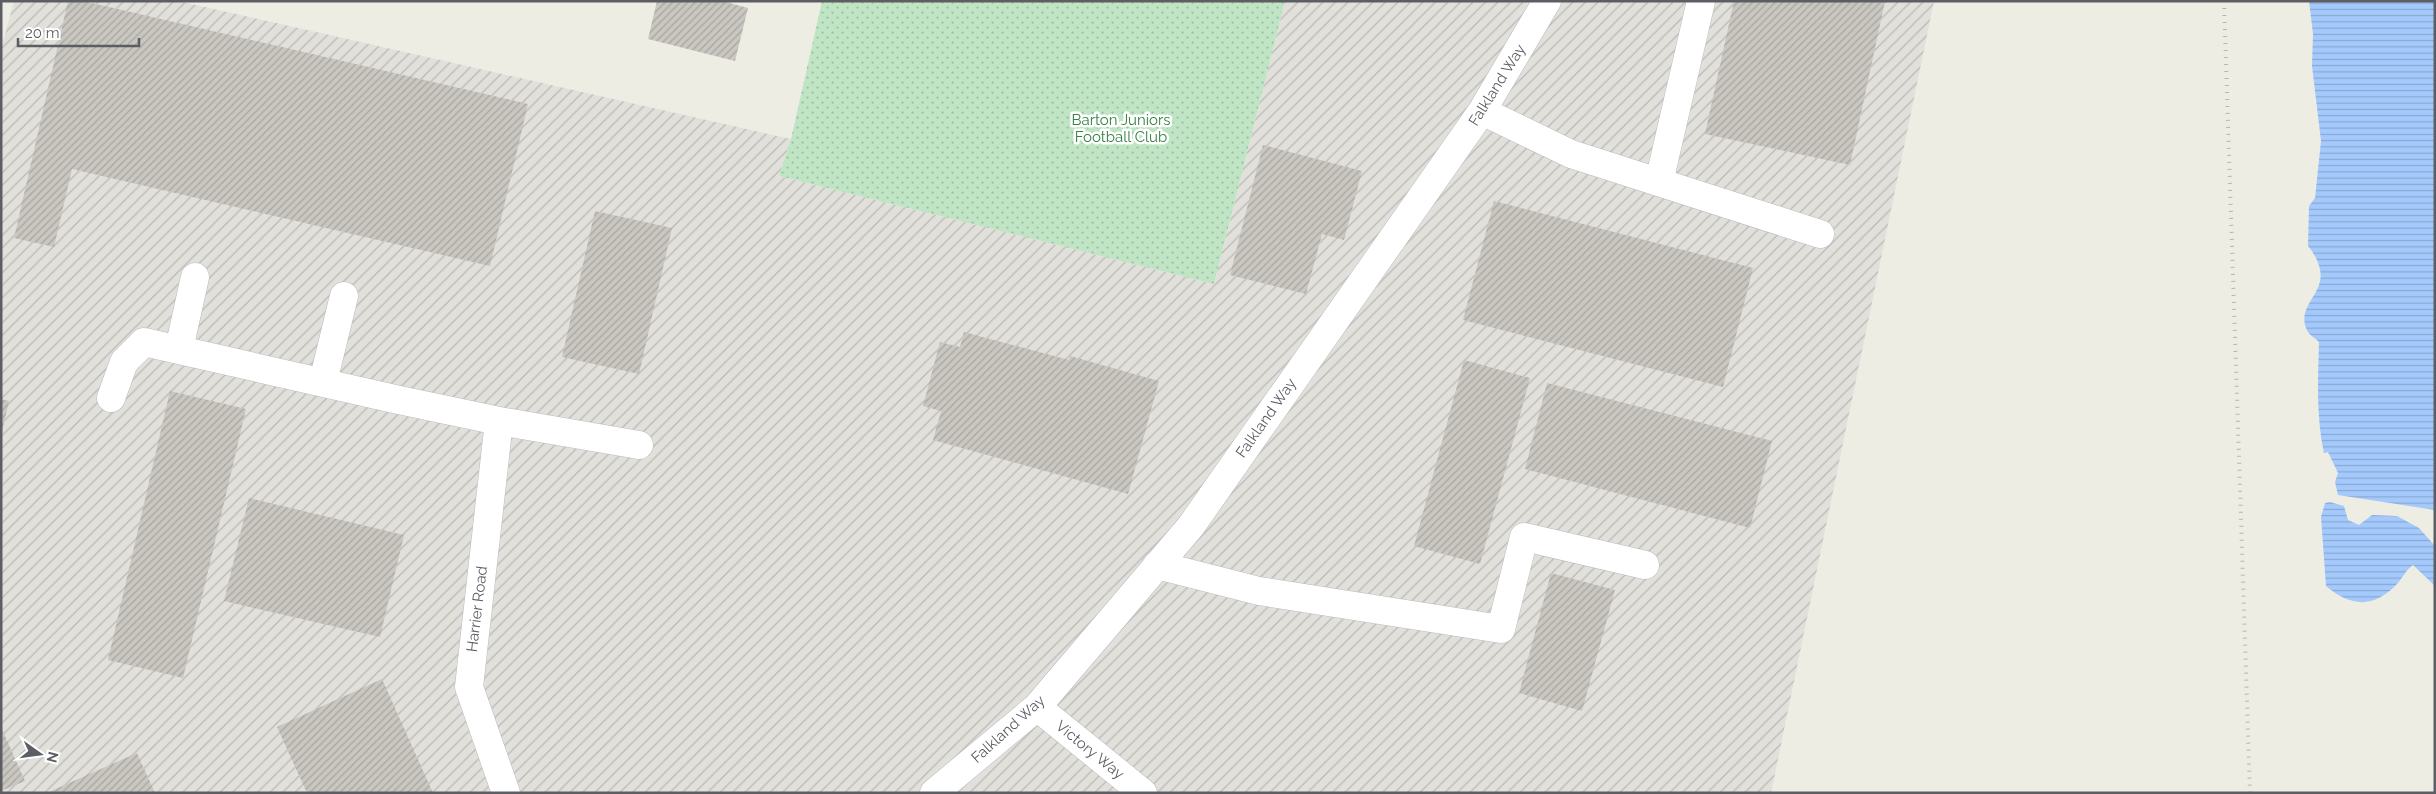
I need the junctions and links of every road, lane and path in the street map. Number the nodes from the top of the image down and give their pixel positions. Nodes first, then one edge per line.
1 (1547, 1) edge
2 (1701, 1) edge
3 (1482, 112) junction
4 (1659, 182) junction
5 (1820, 234) dead end
6 (194, 278) dead end
7 (344, 296) dead end
8 (179, 349) junction
9 (323, 382) junction
10 (111, 398) dead end
11 (499, 421) junction
12 (639, 445) dead end
13 (1157, 565) junction
14 (1645, 565) dead end
15 (1037, 707) junction
16 (506, 793) edge
17 (934, 793) edge
18 (1144, 793) edge

1 - 3 street, Falkland Way
2 - 4 street
3 - 4 street
3 - 13 street, Falkland Way
4 - 5 street
6 - 8 street
7 - 9 street
8 - 9 street
8 - 10 street
9 - 11 street
11 - 12 street
11 - 16 street, Harrier Road
13 - 14 street
13 - 15 street, Falkland Way
15 - 17 street, Falkland Way
15 - 18 street, Victory Way

